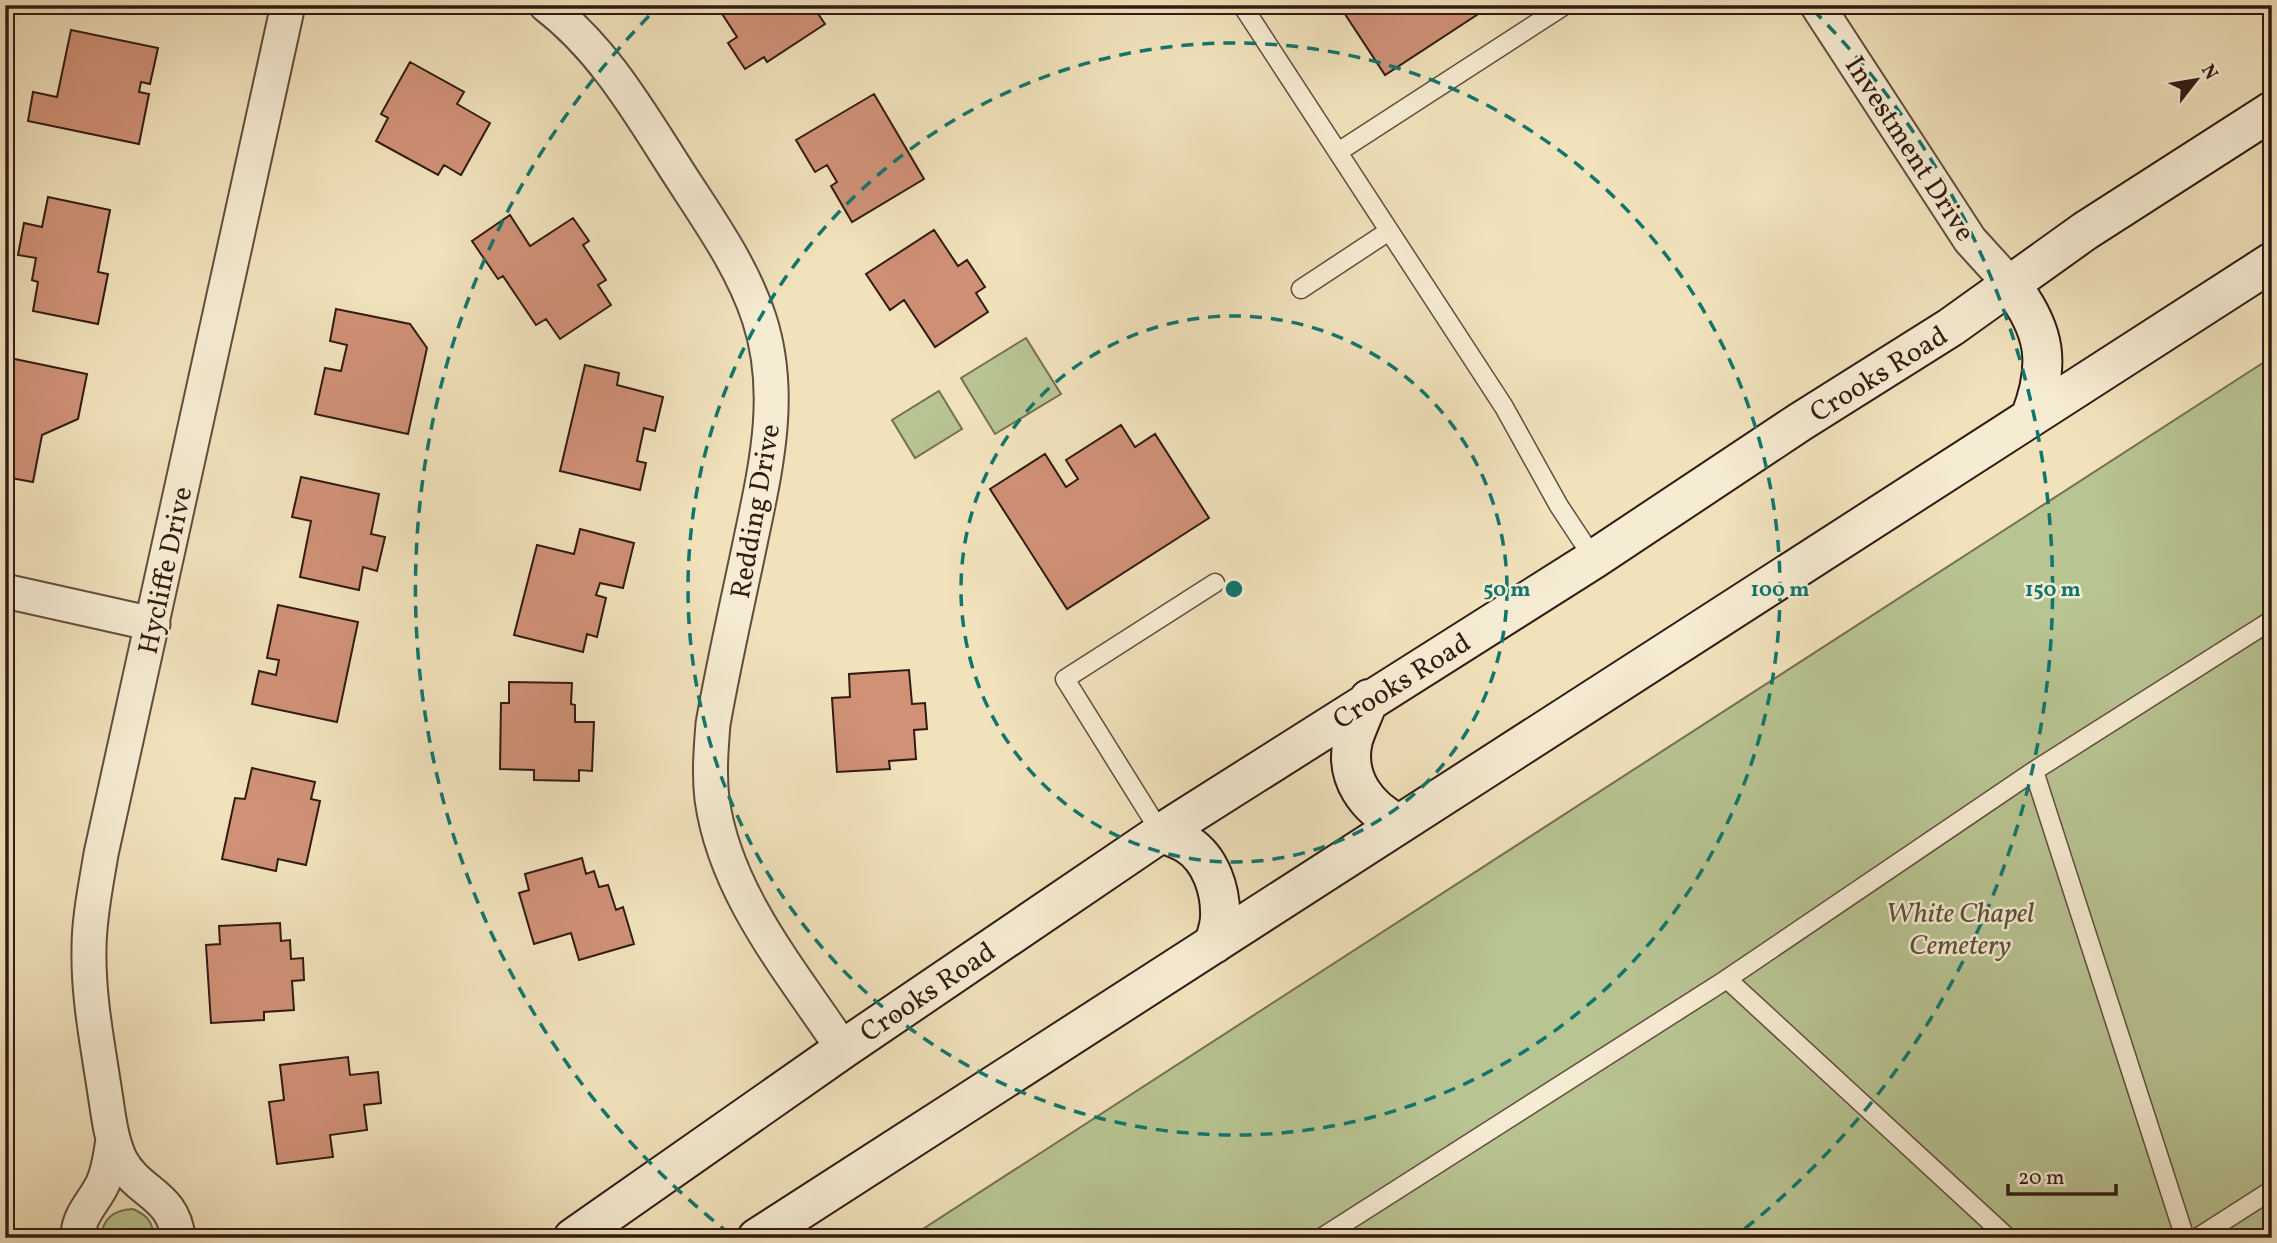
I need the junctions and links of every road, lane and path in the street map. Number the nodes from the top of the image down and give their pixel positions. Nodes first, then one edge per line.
1 (288, 5) edge
2 (547, 5) edge
3 (1242, 5) edge
4 (1565, 5) edge
5 (1817, 5) edge
6 (2272, 111) edge
7 (1338, 152) junction
8 (1389, 231) junction
9 (2272, 262) edge
10 (2011, 285) junction
11 (1301, 289) dead end
12 (2030, 418) junction
13 (1594, 559) junction
14 (1215, 583) dead end
15 (5, 591) edge
16 (2272, 620) edge
17 (153, 624) junction
18 (1369, 699) junction
19 (2034, 771) junction
20 (1399, 824) junction
21 (1161, 833) junction
22 (1214, 944) junction
23 (1727, 979) junction
24 (843, 1049) junction
25 (113, 1139) junction
26 (2272, 1190) edge
27 (78, 1238) edge
28 (178, 1238) edge
29 (573, 1238) edge
30 (757, 1238) edge
31 (1321, 1238) edge
32 (2008, 1238) edge
33 (2185, 1238) edge
34 (2197, 1238) edge

1 - 17 street, Hycliffe Drive
2 - 24 street, Redding Drive
3 - 7 lane
4 - 7 lane
5 - 10 street, Investment Drive
6 - 10 main road, Crooks Road
7 - 8 lane
8 - 11 lane
8 - 13 lane
9 - 12 main road
10 - 12 main road
10 - 13 main road, Crooks Road
12 - 20 main road
13 - 18 main road, Crooks Road
14 - 21 lane
15 - 17 street
16 - 19 lane
17 - 25 street, Hycliffe Drive
18 - 20 main road
18 - 21 main road, Crooks Road
19 - 23 lane
19 - 33 lane
20 - 22 main road
21 - 22 main road
21 - 24 main road, Crooks Road
22 - 30 main road
23 - 31 lane
23 - 32 lane
24 - 29 main road, Crooks Road
25 - 27 street, Hycliffe Drive
25 - 28 street, Hycliffe Drive
26 - 34 lane

